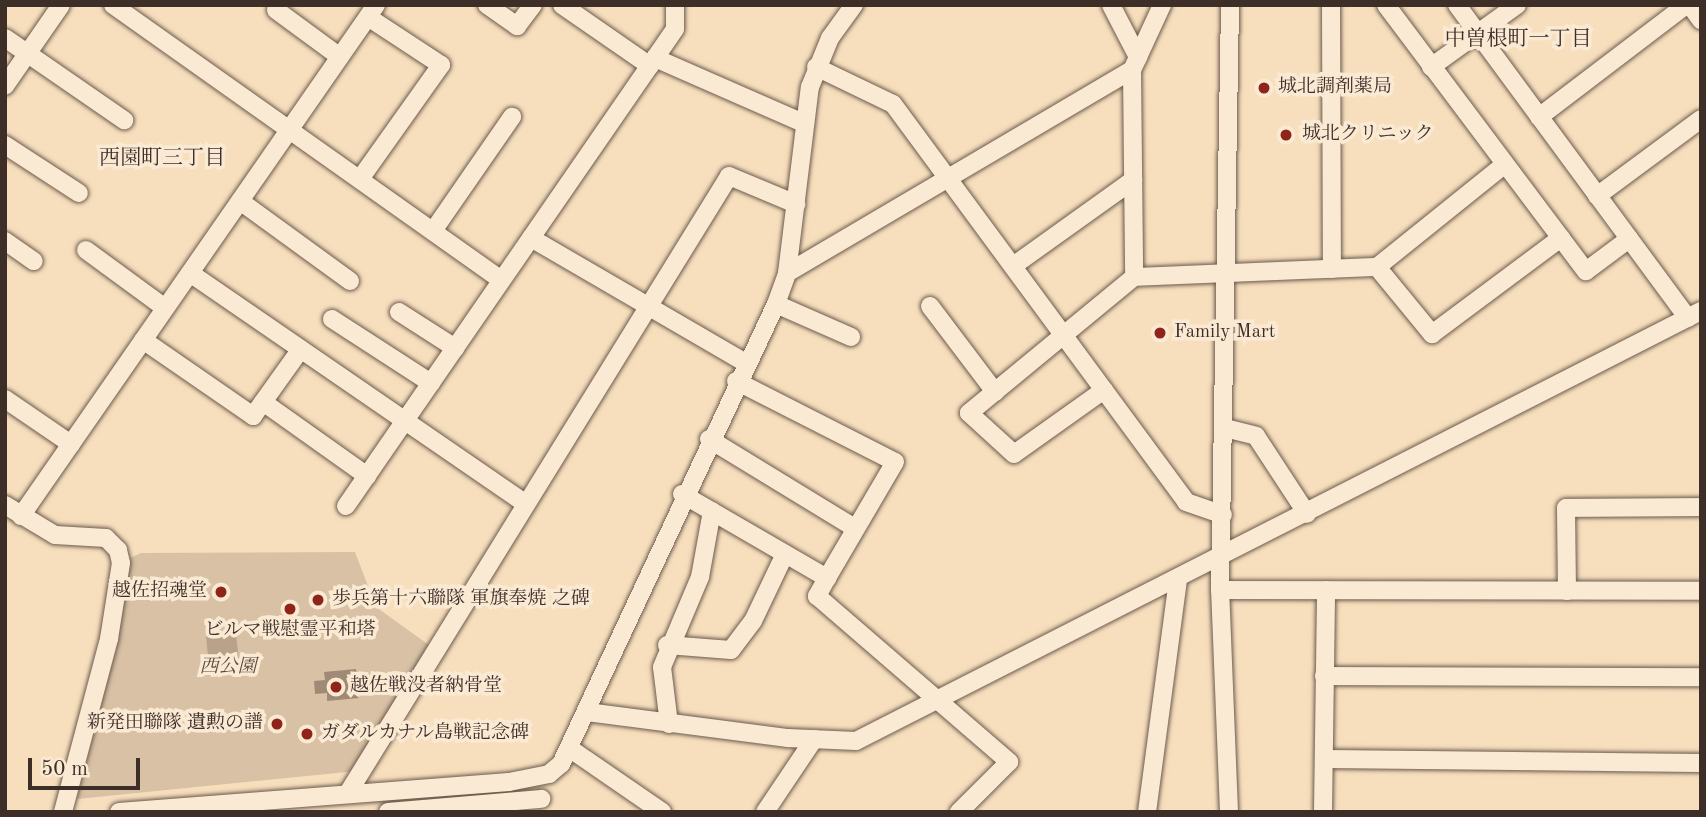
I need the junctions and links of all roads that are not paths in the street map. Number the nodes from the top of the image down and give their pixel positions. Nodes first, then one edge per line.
1 (61, 5) edge
2 (113, 5) edge
3 (488, 5) edge
4 (533, 5) edge
5 (562, 5) edge
6 (675, 5) edge
7 (854, 5) edge
8 (1111, 5) edge
9 (1162, 5) edge
10 (1230, 5) edge
11 (1331, 5) edge
12 (1386, 5) edge
13 (1457, 5) edge
14 (1517, 5) edge
15 (1688, 5) edge
16 (276, 10) dead end
17 (372, 11) edge
18 (1701, 20) edge
19 (1477, 34) junction
20 (5, 38) edge
21 (27, 54) junction
22 (340, 57) junction
23 (653, 62) junction
24 (1135, 63) junction
25 (816, 67) junction
26 (1432, 67) junction
27 (5, 86) edge
28 (512, 117) dead end
29 (1539, 117) junction
30 (1701, 119) edge
31 (124, 120) dead end
32 (803, 123) junction
33 (289, 130) junction
34 (5, 145) edge
35 (1505, 164) junction
36 (947, 177) junction
37 (360, 179) junction
38 (1133, 180) junction
39 (79, 193) dead end
40 (1598, 196) junction
41 (240, 201) junction
42 (796, 204) junction
43 (433, 231) junction
44 (531, 238) junction
45 (1561, 238) junction
46 (1629, 239) junction
47 (5, 241) edge
48 (86, 250) dead end
49 (34, 261) dead end
50 (1013, 266) junction
51 (1377, 267) junction
52 (1332, 269) junction
53 (190, 273) junction
54 (788, 273) junction
55 (1226, 274) junction
56 (1134, 277) junction
57 (502, 280) junction
58 (350, 281) dead end
59 (647, 303) junction
60 (776, 304) junction
61 (930, 306) dead end
62 (165, 309) junction
63 (399, 312) dead end
64 (1694, 315) edge
65 (332, 318) dead end
66 (1064, 336) junction
67 (851, 337) dead end
68 (143, 340) junction
69 (455, 348) junction
70 (301, 349) junction
71 (744, 362) junction
72 (736, 381) junction
73 (431, 383) junction
74 (1104, 390) junction
75 (995, 392) junction
76 (5, 399) edge
77 (263, 402) junction
78 (405, 420) junction
79 (1225, 428) junction
80 (709, 439) junction
81 (71, 444) junction
82 (367, 476) junction
83 (682, 494) junction
84 (525, 503) junction
85 (5, 505) edge
86 (346, 506) dead end
87 (1701, 507) edge
88 (712, 511) junction
89 (1307, 514) junction
90 (1223, 515) junction
91 (21, 516) junction
92 (855, 528) junction
93 (785, 554) junction
94 (1220, 558) junction
95 (827, 578) junction
96 (1178, 579) junction
97 (1220, 590) junction
98 (1326, 590) junction
99 (1567, 591) junction
100 (1701, 591) edge
101 (667, 645) junction
102 (1324, 676) junction
103 (1701, 677) edge
104 (935, 700) junction
105 (587, 712) junction
106 (669, 724) junction
107 (814, 740) junction
108 (569, 748) junction
109 (1324, 759) junction
110 (1701, 763) edge
111 (534, 779) junction
112 (443, 786) junction
113 (369, 792) junction
114 (348, 793) junction
115 (546, 805) edge
116 (168, 809) edge
117 (446, 809) edge
118 (63, 812) edge
119 (119, 812) edge
120 (378, 812) edge
121 (388, 812) edge
122 (662, 812) edge
123 (765, 812) edge
124 (960, 812) edge
125 (1147, 812) edge
126 (1229, 812) edge
127 (1323, 812) edge

1 - 21 street
2 - 33 street
3 - 4 street
5 - 23 street
6 - 23 street
7 - 25 street
8 - 24 street
9 - 24 street
10 - 55 street
11 - 52 street
12 - 26 street
13 - 19 street
14 - 19 street
15 - 18 street
15 - 29 street
16 - 22 street
17 - 22 street
17 - 37 street
19 - 26 street
19 - 29 street
20 - 21 street
21 - 27 street
21 - 31 street
22 - 33 street
23 - 32 street
23 - 44 street
24 - 36 street
24 - 38 street
25 - 32 street
25 - 36 street
26 - 35 street
28 - 43 street
29 - 40 street
30 - 40 street
32 - 42 street
33 - 37 street
33 - 41 street
34 - 39 street
35 - 45 street
35 - 51 street
36 - 50 street
36 - 54 street
37 - 43 street
38 - 50 street
38 - 56 street
40 - 46 street
41 - 53 street
41 - 58 street
42 - 54 street
42 - 59 street
43 - 57 street
44 - 57 street
44 - 59 street
45 - 46 street
45 - 51 street
46 - 64 street
47 - 49 street
48 - 62 street
50 - 66 street
51 - 52 street
52 - 55 street
53 - 62 street
53 - 70 street
54 - 60 street
55 - 56 street
55 - 79 street
56 - 66 street
57 - 69 street
59 - 71 street
59 - 84 street
60 - 67 street
60 - 71 street
61 - 75 street
62 - 68 street
63 - 69 street
64 - 89 street
65 - 73 street
66 - 74 street
66 - 75 street
68 - 77 street
68 - 81 street
69 - 73 street
70 - 77 street
70 - 78 street
71 - 72 street
72 - 80 street
72 - 92 street
73 - 78 street
74 - 75 street
74 - 90 street
76 - 81 street
77 - 82 street
78 - 82 street
78 - 84 street
79 - 89 street
79 - 90 street
80 - 83 street
80 - 92 street
81 - 91 street
82 - 86 street
83 - 88 street
83 - 105 street
84 - 114 street
85 - 91 street
87 - 99 street
88 - 93 street
88 - 101 street
89 - 94 street
90 - 94 street
91 - 118 street
92 - 95 street
93 - 95 street
93 - 101 street
94 - 96 street
94 - 97 street
95 - 104 street
96 - 104 street
96 - 125 street
97 - 98 street
97 - 126 street
98 - 99 street
98 - 102 street
99 - 100 street
101 - 106 street
102 - 103 street
102 - 109 street
104 - 107 street
104 - 124 street
105 - 106 street
105 - 108 street
106 - 107 street
107 - 123 street
108 - 111 street
108 - 122 street
109 - 110 street
109 - 127 street
111 - 112 street
111 - 115 street
112 - 113 street
112 - 117 street
113 - 114 street
113 - 120 street
114 - 116 street
115 - 117 street
116 - 119 street
117 - 121 street

